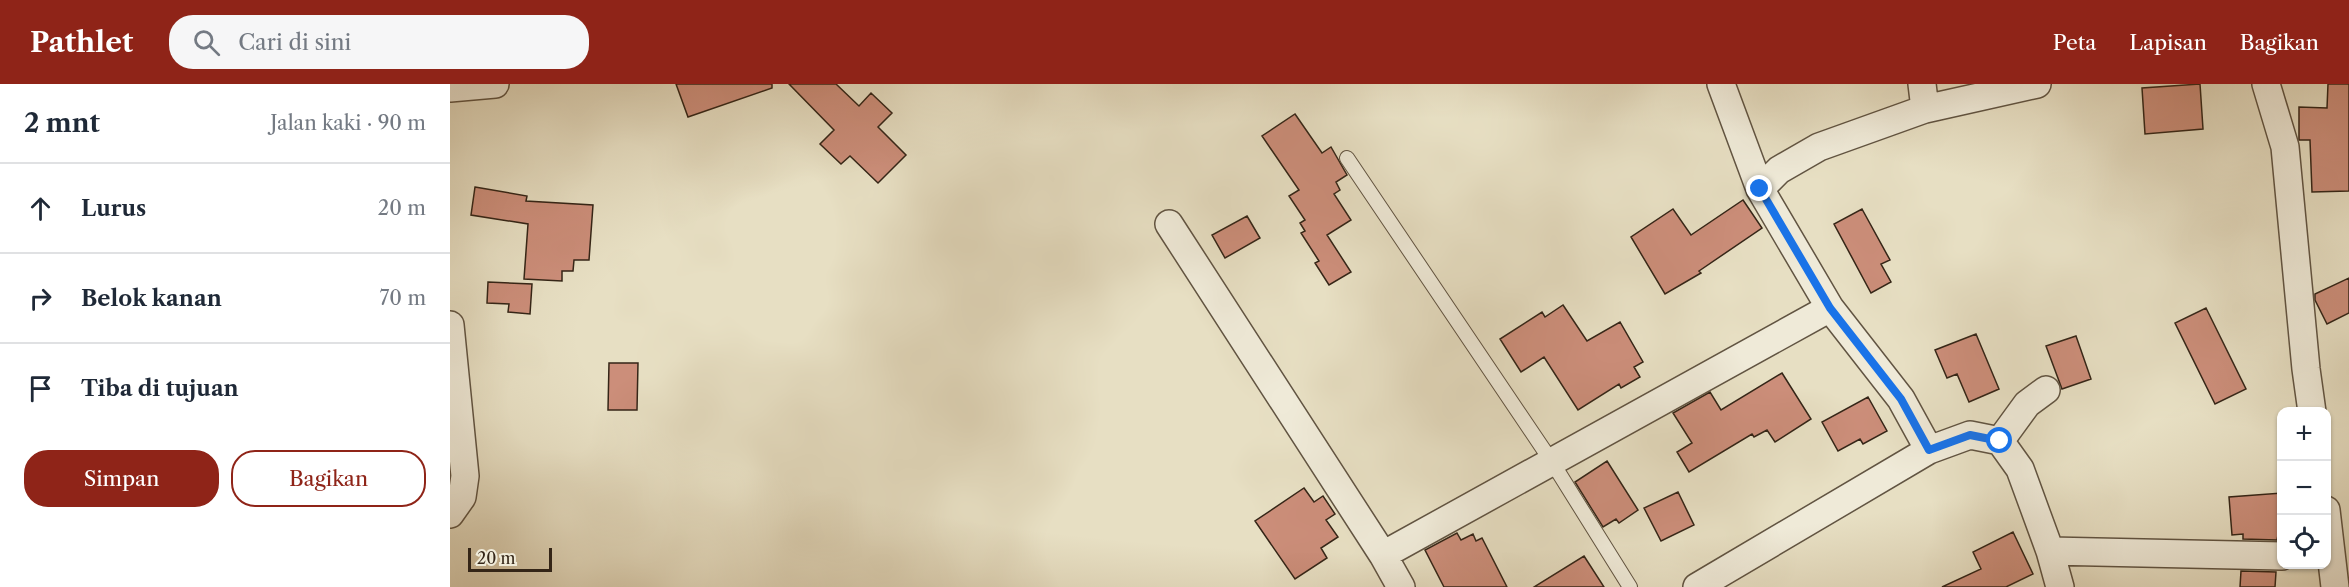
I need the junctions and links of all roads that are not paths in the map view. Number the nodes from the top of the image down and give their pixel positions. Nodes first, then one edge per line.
1 (495, 84) edge
2 (1721, 84) edge
3 (2037, 84) edge
4 (2266, 84) edge
5 (450, 88) edge
6 (1923, 97) edge
7 (1347, 158) dead end
8 (1760, 189) junction
9 (1169, 224) dead end
10 (1830, 308) junction
11 (450, 325) edge
12 (2046, 390) dead end
13 (2311, 407) edge
14 (2000, 441) junction
15 (1929, 450) junction
16 (1552, 462) junction
17 (450, 514) edge
18 (2050, 551) junction
19 (1383, 555) junction
20 (2277, 556) edge
21 (2331, 562) edge
22 (1704, 585) edge
23 (1401, 587) edge
24 (1630, 587) edge
25 (2060, 587) edge
26 (2336, 587) edge

1 - 5 street
2 - 8 street
3 - 6 street
4 - 13 street
6 - 8 street
7 - 16 lane
8 - 10 street
9 - 19 street
10 - 15 street
10 - 16 street
11 - 17 street
12 - 14 street
14 - 15 street
14 - 18 street
15 - 22 street
16 - 19 street
16 - 24 lane
18 - 20 street
18 - 25 street
19 - 23 street
21 - 26 street

